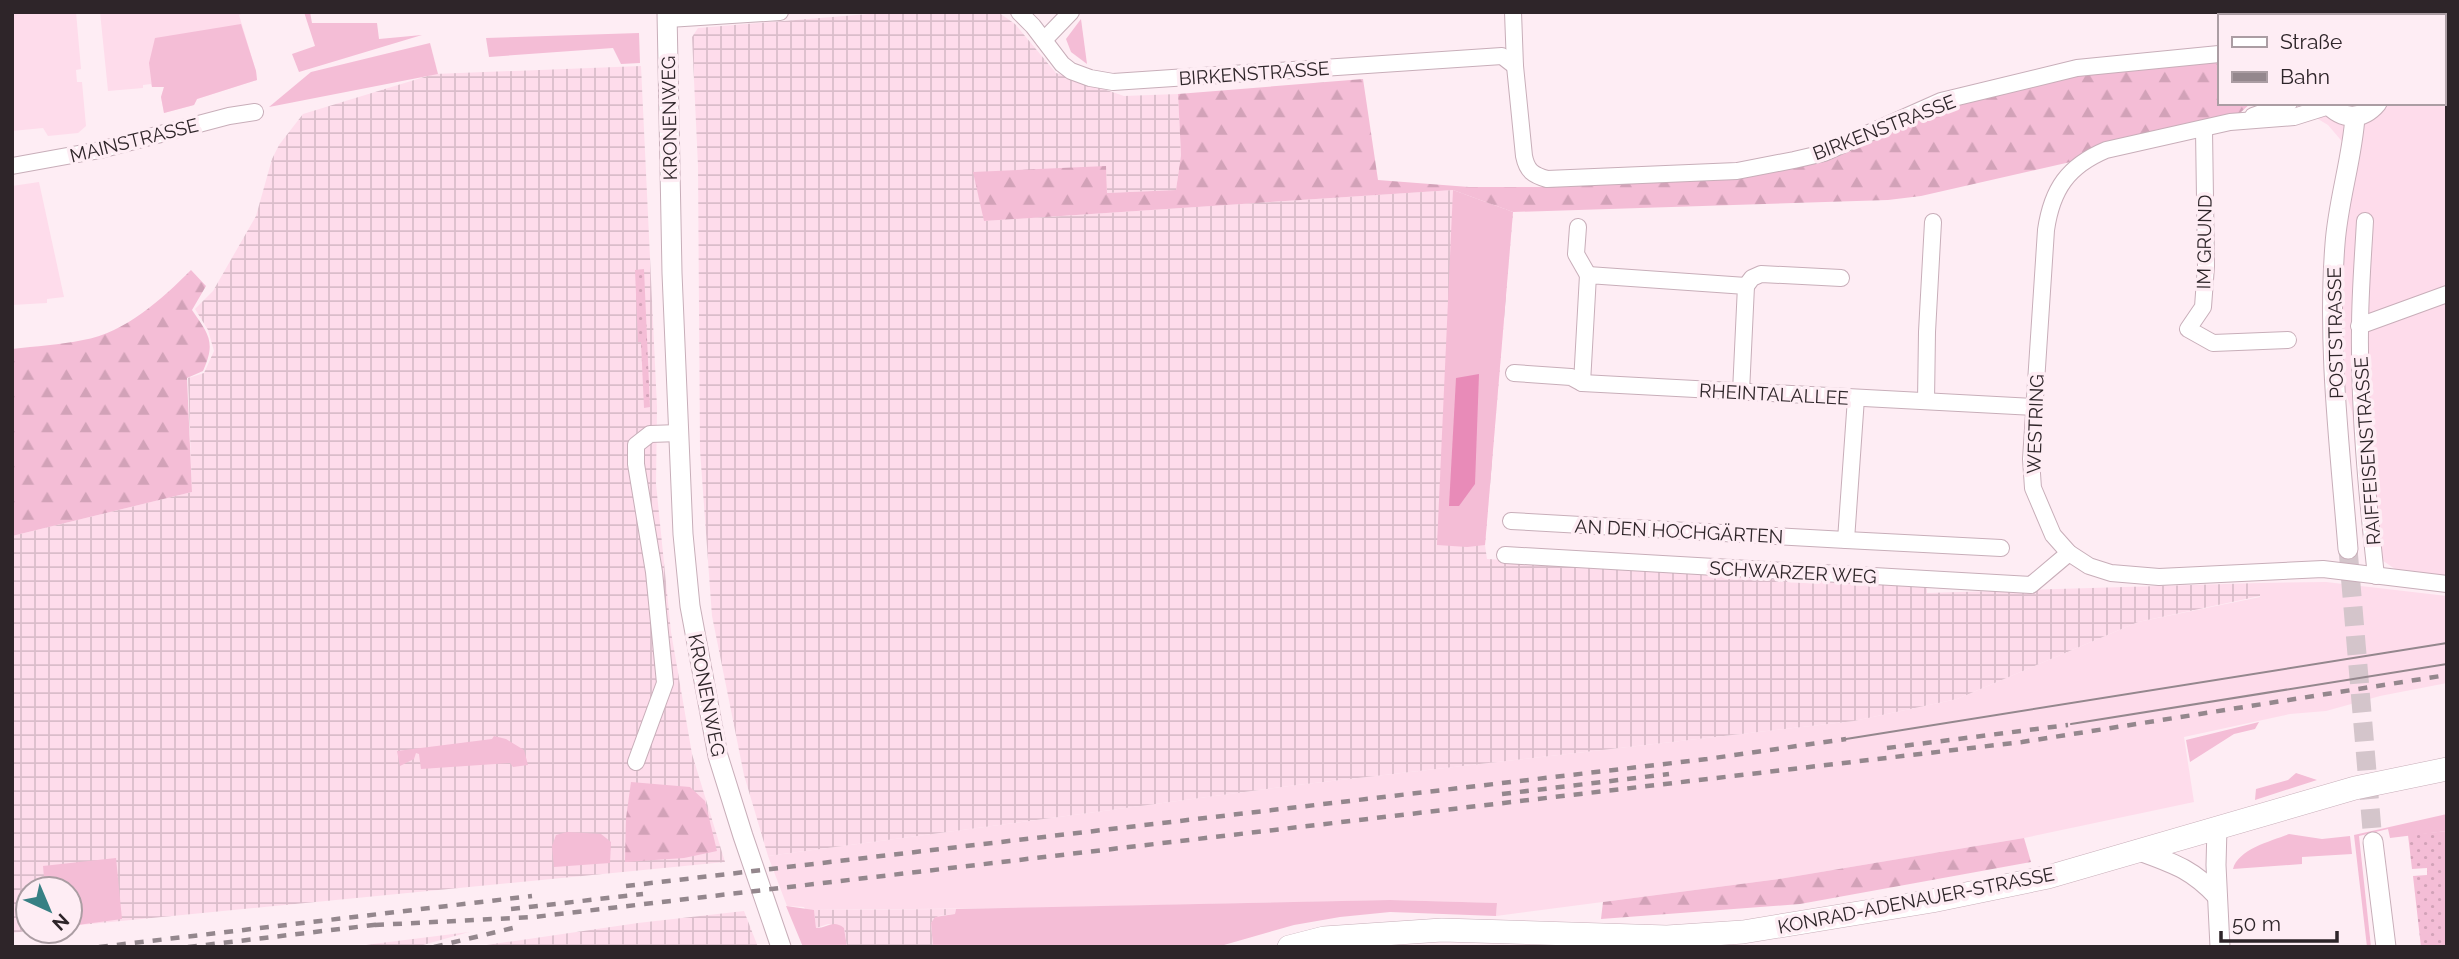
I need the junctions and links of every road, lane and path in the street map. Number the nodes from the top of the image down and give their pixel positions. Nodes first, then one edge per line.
1 (780, 12) edge
2 (1018, 12) edge
3 (1071, 12) edge
4 (1513, 12) edge
5 (667, 16) edge
6 (1044, 40) junction
7 (2218, 54) edge
8 (1515, 66) junction
9 (2259, 105) edge
10 (2284, 105) edge
11 (2328, 105) edge
12 (2375, 105) edge
13 (255, 112) dead end
14 (2355, 117) junction
15 (2241, 121) junction
16 (2204, 130) junction
17 (12, 166) edge
18 (2365, 221) dead end
19 (1933, 222) dead end
20 (1577, 227) dead end
21 (1588, 275) junction
22 (1841, 278) dead end
23 (1746, 286) junction
24 (2447, 293) edge
25 (2360, 327) junction
26 (2288, 340) dead end
27 (1514, 373) dead end
28 (1582, 383) junction
29 (1741, 392) junction
30 (1856, 398) junction
31 (1926, 401) junction
32 (2035, 407) junction
33 (679, 433) junction
34 (1511, 521) dead end
35 (1846, 540) junction
36 (2001, 548) dead end
37 (2348, 550) tunnel mouth
38 (2069, 553) junction
39 (1505, 555) dead end
40 (2376, 576) junction
41 (2447, 584) edge
42 (636, 762) dead end
43 (2447, 769) edge
44 (2217, 828) junction
45 (2373, 842) tunnel mouth
46 (2137, 850) junction
47 (2217, 896) junction
48 (781, 947) edge
49 (1289, 947) edge
50 (2220, 947) edge
51 (2386, 947) edge

1 - 5 street
2 - 6 street, BIRKENSTRASSE
3 - 6 street
4 - 8 street, BIRKENSTRASSE
5 - 33 street, KRONENWEG
6 - 8 street, BIRKENSTRASSE
7 - 8 street, BIRKENSTRASSE
9 - 15 street
10 - 15 street, WESTRING
11 - 14 street, WESTRING
11 - 15 street, WESTRING
12 - 14 street
13 - 17 street, MAINSTRASSE
14 - 37 street, POSTSTRASSE
15 - 16 street, WESTRING
16 - 26 street, IM GRUND
16 - 32 street, WESTRING
18 - 25 street, RAIFFEISENSTRASSE
19 - 31 street
20 - 21 street
21 - 23 street
21 - 28 street
22 - 23 street
23 - 29 street
24 - 25 street
25 - 40 street, RAIFFEISENSTRASSE
27 - 28 street, RHEINTALALLEE
28 - 29 street, RHEINTALALLEE
29 - 30 street, RHEINTALALLEE
30 - 31 street, RHEINTALALLEE
30 - 35 street
31 - 32 street, RHEINTALALLEE
32 - 38 street, WESTRING
33 - 42 street, KRONENWEG
33 - 48 street, KRONENWEG
34 - 35 street, AN DEN HOCHGÄRTEN
35 - 36 street, AN DEN HOCHGÄRTEN
38 - 39 street, SCHWARZER WEG
38 - 40 street, WESTRING
40 - 41 street, WESTRING
43 - 44 main road, KONRAD-ADENAUER-STRASSE
44 - 46 main road, KONRAD-ADENAUER-STRASSE
44 - 47 street
45 - 51 street
46 - 47 street
46 - 49 main road, KONRAD-ADENAUER-STRASSE
47 - 50 street

